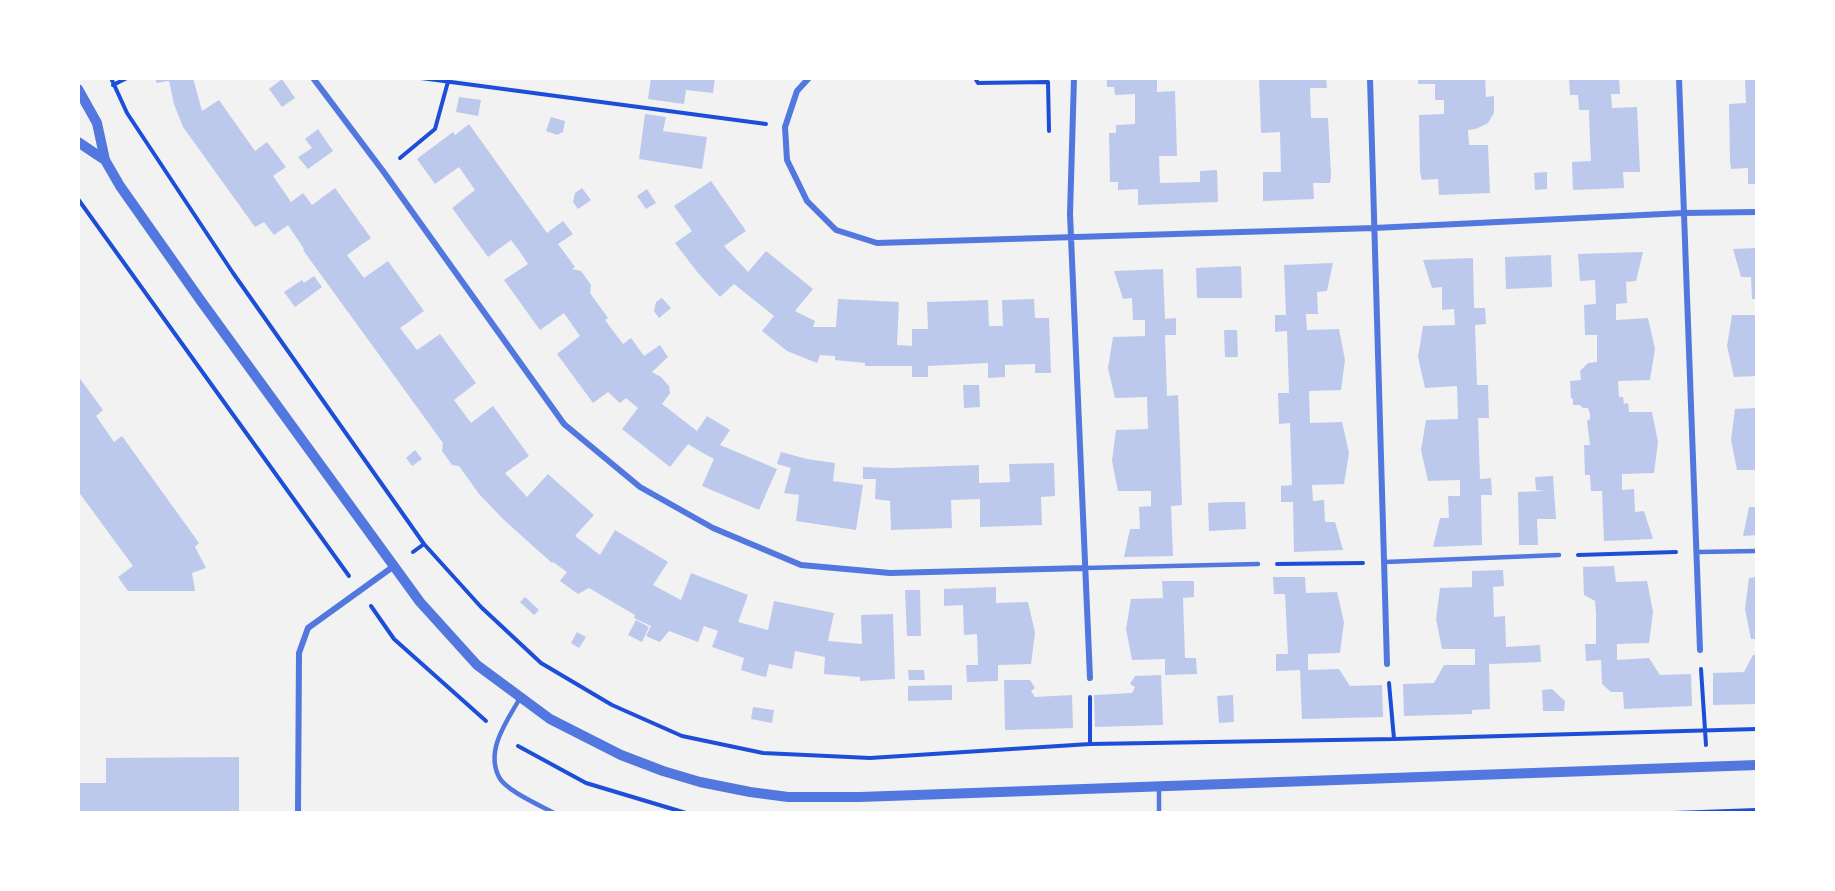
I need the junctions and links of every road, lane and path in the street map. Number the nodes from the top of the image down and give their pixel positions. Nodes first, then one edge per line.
1 (111, 78) edge
2 (127, 78) edge
3 (314, 78) edge
4 (421, 78) edge
5 (809, 78) edge
6 (975, 78) edge
7 (1074, 78) edge
8 (1370, 78) edge
9 (1679, 78) edge
10 (449, 80) edge
11 (113, 85) junction
12 (78, 89) edge
13 (785, 127) junction
14 (1049, 138) dead end
15 (78, 142) edge
16 (105, 160) junction
17 (383, 171) junction
18 (1757, 212) edge
19 (1684, 213) junction
20 (1374, 228) junction
21 (1071, 236) junction
22 (1757, 551) edge
23 (1698, 552) junction
24 (1559, 555) joint
25 (1385, 562) junction
26 (1258, 564) joint
27 (394, 566) junction
28 (1084, 568) junction
29 (1700, 650) joint
30 (1387, 664) joint
31 (1090, 678) joint
32 (520, 698) junction
33 (1757, 729) edge
34 (1705, 731) junction
35 (1394, 739) junction
36 (1090, 744) junction
37 (1757, 765) edge
38 (1159, 787) junction
39 (1757, 810) edge
40 (298, 813) edge
41 (554, 813) edge
42 (1159, 813) edge
43 (1673, 813) edge

1 - 11 path
2 - 11 path
3 - 17 street
4 - 10 path
5 - 13 street
6 - 14 path
7 - 21 street
8 - 20 street
9 - 19 street
10 - 13 path
10 - 17 path
11 - 36 path
12 - 16 street
13 - 21 street
15 - 16 street
16 - 27 street
17 - 28 street
18 - 19 street
19 - 20 street
19 - 23 street
20 - 21 street
20 - 25 street
21 - 28 street
22 - 23 lane
23 - 24 path
23 - 29 street
24 - 25 lane
25 - 26 path
25 - 30 street
26 - 28 lane
27 - 32 street
27 - 40 street
28 - 31 street
29 - 34 path
30 - 35 path
31 - 36 path
32 - 38 street
32 - 41 lane
33 - 34 path
34 - 35 path
35 - 36 path
37 - 38 street
38 - 42 lane
39 - 43 path

